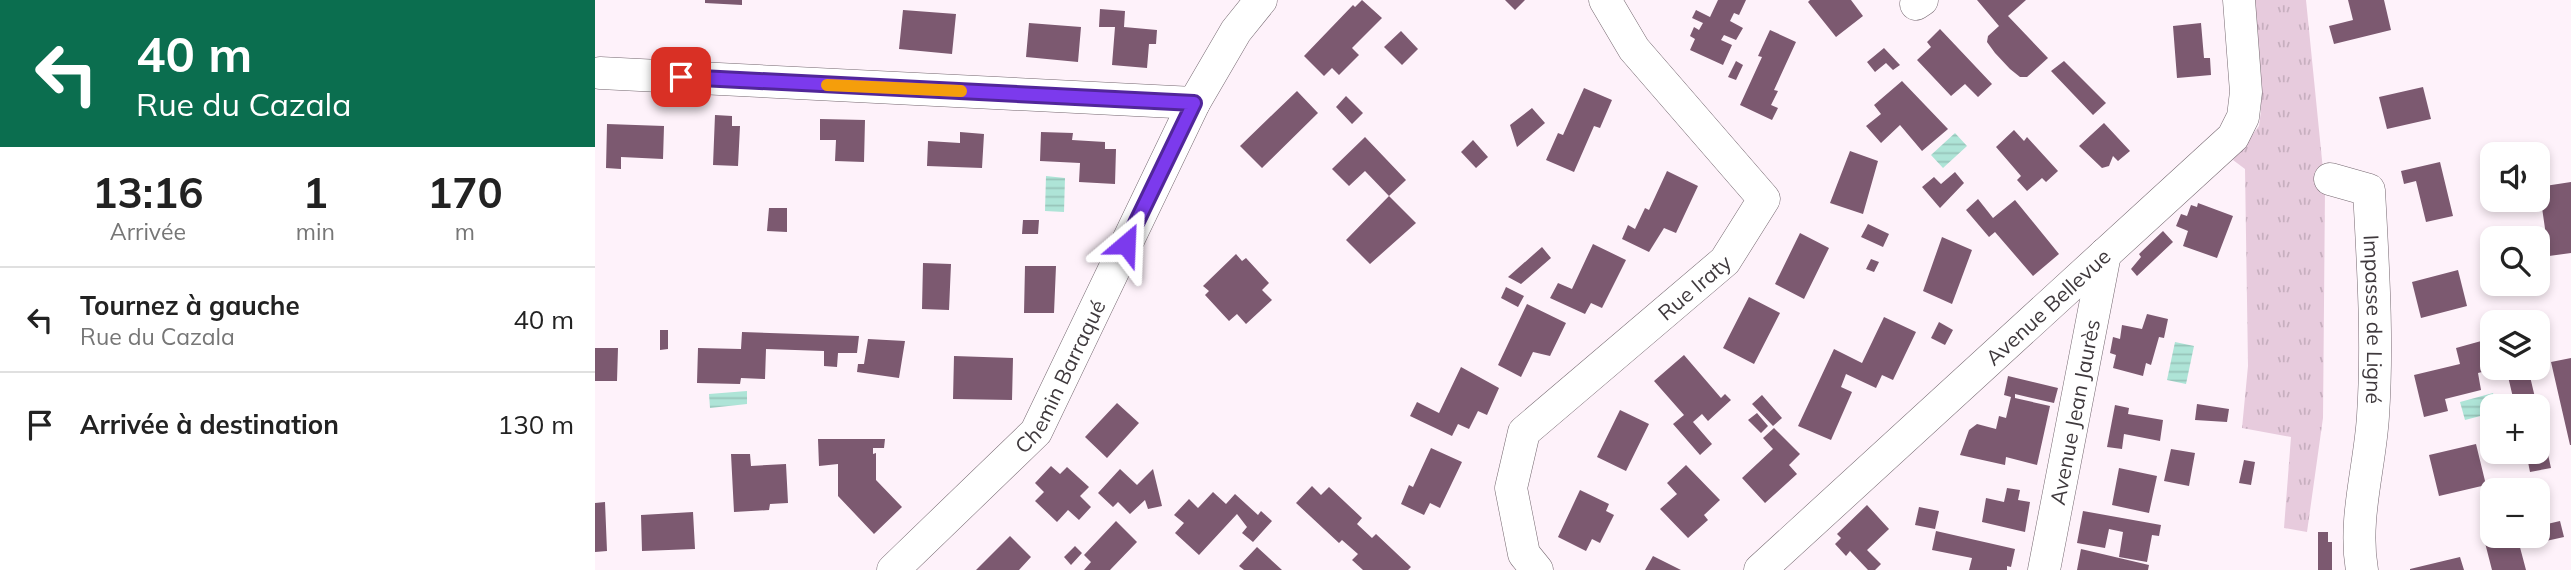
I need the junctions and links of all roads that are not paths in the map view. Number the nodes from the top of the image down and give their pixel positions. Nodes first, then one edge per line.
1 (1261, 0) edge
2 (1605, 0) edge
3 (2239, 0) edge
4 (600, 73) dead end
5 (1194, 103) junction
6 (2330, 179) dead end
7 (2105, 254) junction
8 (893, 570) edge
9 (1537, 570) edge
10 (1760, 570) edge
11 (2045, 570) edge
12 (2362, 570) edge

1 - 5 street, Chemin Barraqué
2 - 9 street, Rue Iraty
3 - 7 street, Avenue Bellevue
4 - 5 street
5 - 8 street, Chemin Barraqué
6 - 12 street, Impasse de Ligné
7 - 10 street, Avenue Bellevue
7 - 11 street, Avenue Jean Jaurès

